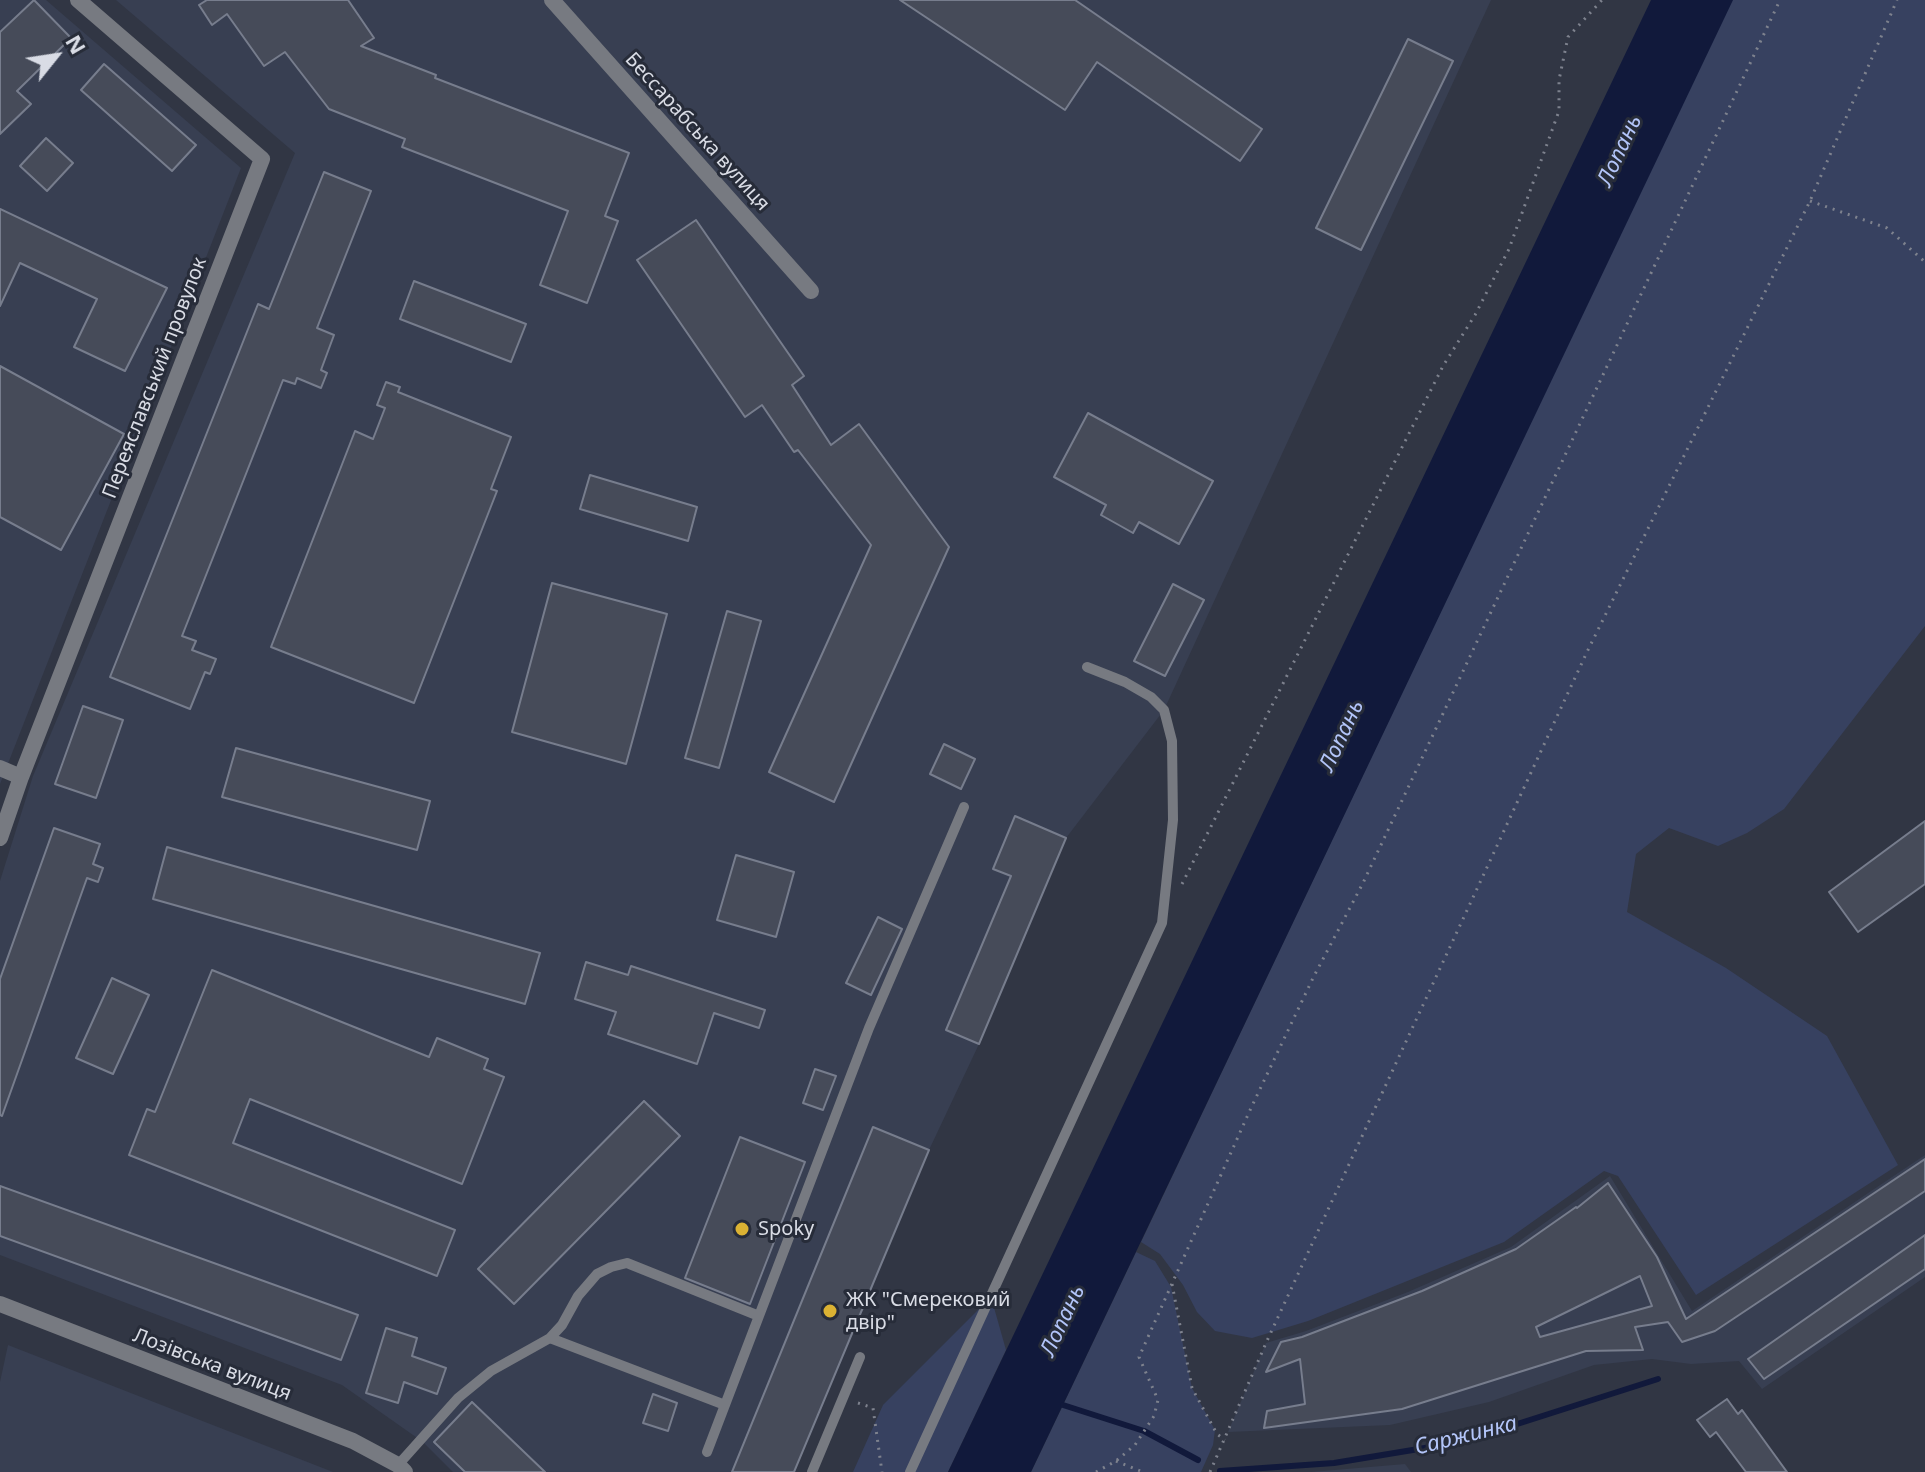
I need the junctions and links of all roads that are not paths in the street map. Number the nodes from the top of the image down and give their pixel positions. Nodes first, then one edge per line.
1 (78, 0) edge
2 (552, 0) edge
3 (811, 291) dead end
4 (1087, 667) dead end
5 (0, 768) edge
6 (21, 777) junction
7 (964, 807) dead end
8 (0, 838) edge
9 (0, 1304) edge
10 (759, 1316) junction
11 (550, 1338) junction
12 (860, 1357) dead end
13 (725, 1405) junction
14 (707, 1452) dead end
15 (402, 1468) edge
16 (812, 1472) edge
17 (910, 1472) edge

1 - 6 street, Переяславський провулок
2 - 3 street, Бессарабська вулиця
4 - 17 lane
5 - 6 street
6 - 8 street, Переяславський провулок
7 - 10 lane
9 - 15 street, Лозівська вулиця
10 - 11 lane
10 - 13 lane
11 - 13 lane
11 - 15 lane
12 - 16 lane
13 - 14 lane

